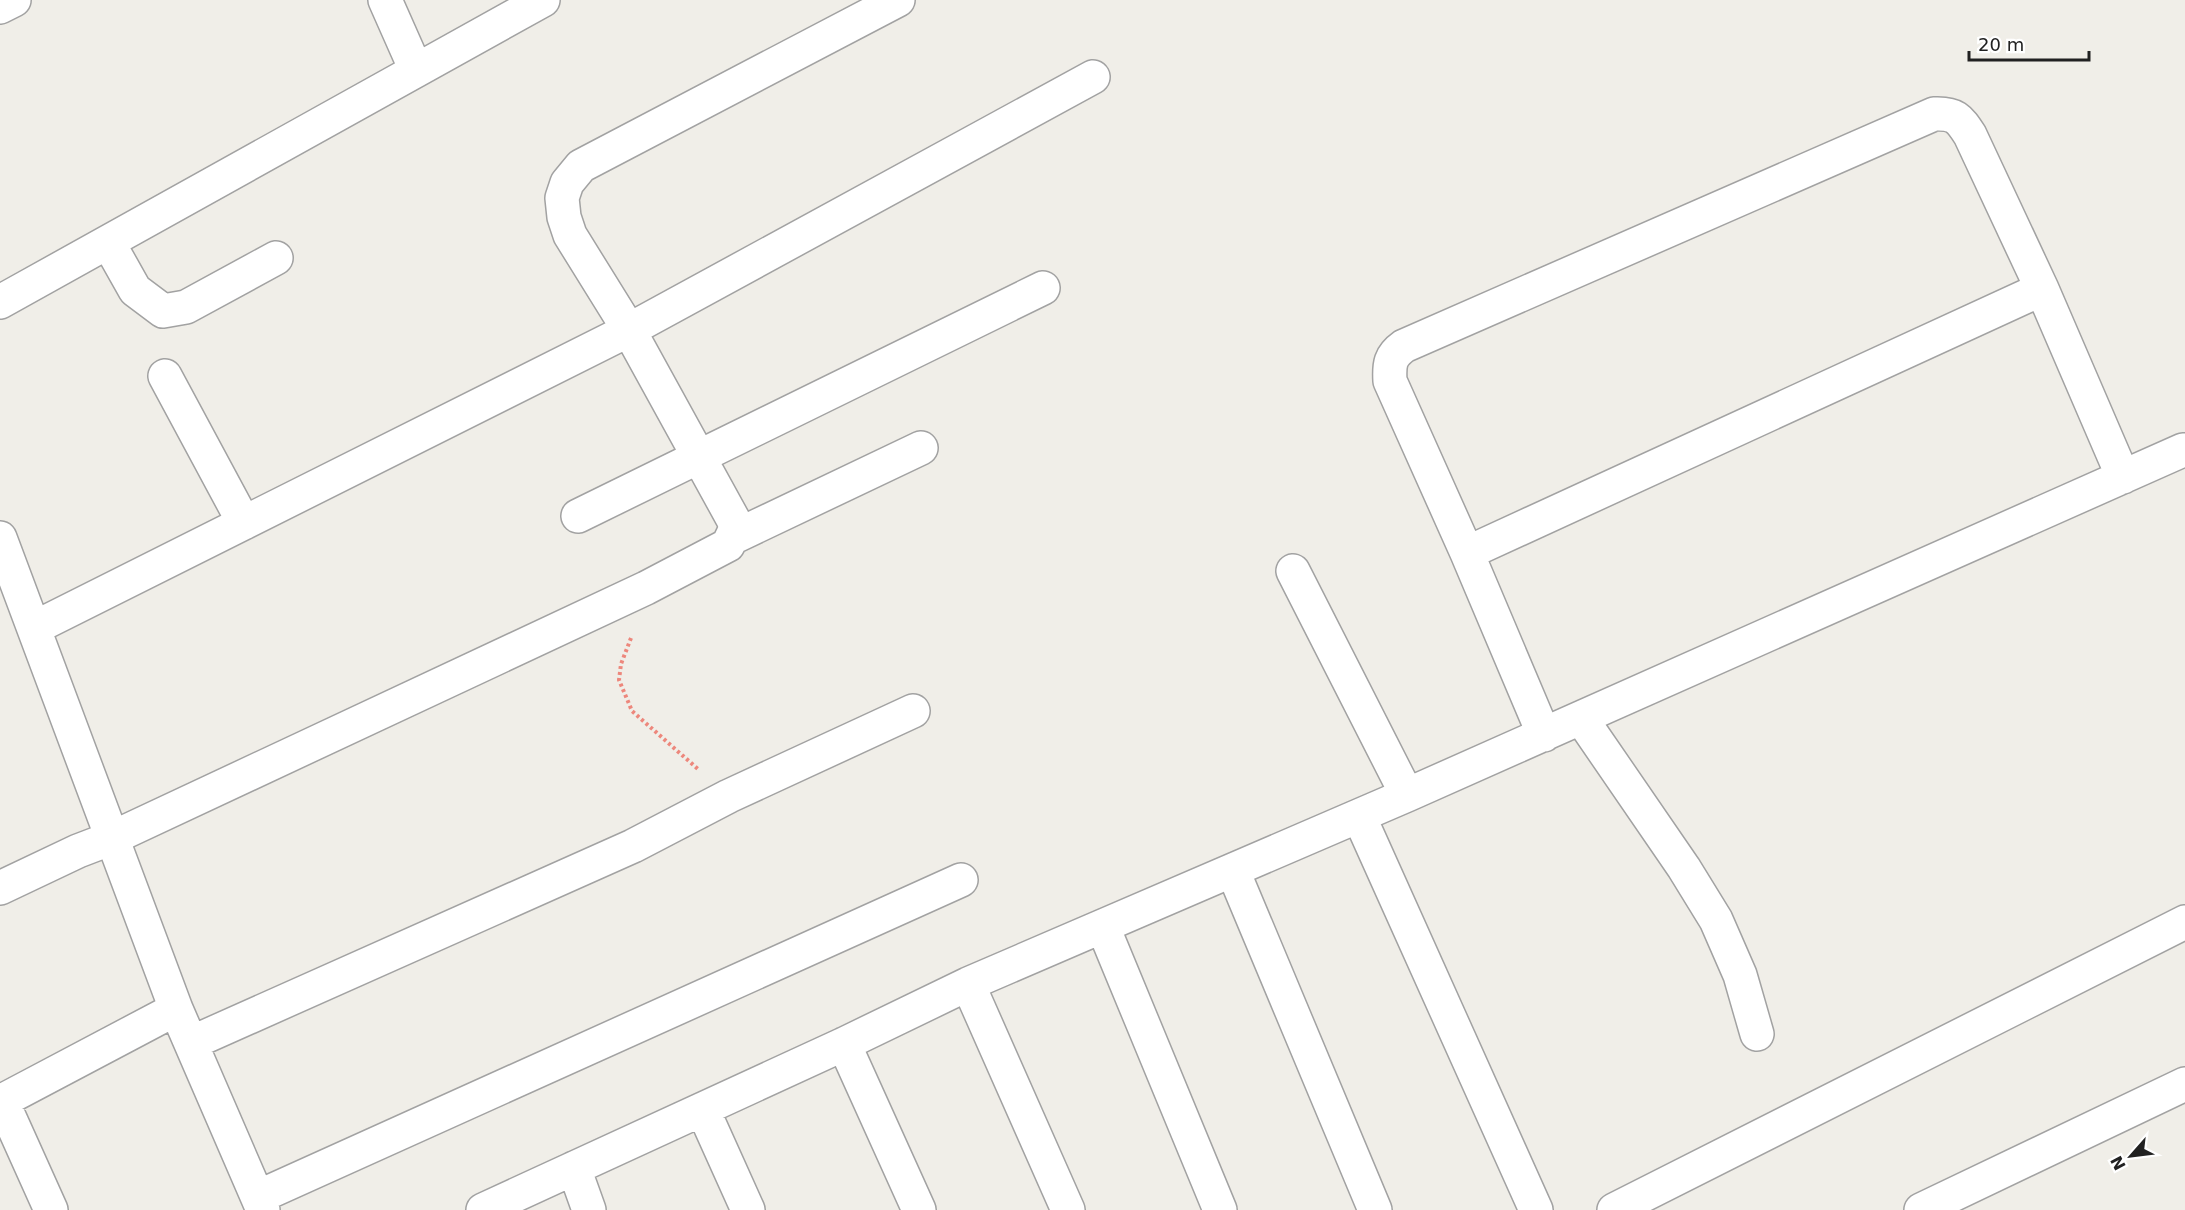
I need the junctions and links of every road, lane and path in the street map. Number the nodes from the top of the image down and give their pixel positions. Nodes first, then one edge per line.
1 (14, 0) edge
2 (385, 0) edge
3 (543, 0) edge
4 (898, 0) edge
5 (0, 7) edge
6 (416, 70) junction
7 (1093, 77) dead end
8 (108, 242) junction
9 (276, 258) dead end
10 (1043, 288) dead end
11 (2042, 289) junction
12 (0, 302) edge
13 (629, 330) junction
14 (165, 376) dead end
15 (921, 448) dead end
16 (2183, 450) dead end
17 (699, 457) junction
18 (2123, 477) junction
19 (578, 516) dead end
20 (244, 523) junction
21 (734, 537) junction
22 (0, 538) edge
23 (1467, 553) junction
24 (1293, 571) dead end
25 (6, 573) edge
26 (646, 588) junction
27 (34, 628) junction
28 (914, 711) dead end
29 (1581, 718) junction
30 (1544, 735) junction
31 (729, 795) junction
32 (1407, 795) junction
33 (1359, 816) junction
34 (112, 838) junction
35 (1233, 871) junction
36 (961, 880) dead end
37 (0, 888) edge
38 (2185, 922) edge
39 (1103, 927) junction
40 (968, 984) junction
41 (176, 1009) junction
42 (1757, 1034) dead end
43 (191, 1043) junction
44 (844, 1044) junction
45 (2185, 1084) edge
46 (1, 1102) edge
47 (704, 1110) junction
48 (574, 1168) junction
49 (1661, 1200) edge
50 (260, 1203) edge
51 (51, 1210) edge
52 (483, 1210) edge
53 (589, 1210) edge
54 (748, 1210) edge
55 (919, 1210) edge
56 (1068, 1210) edge
57 (1220, 1210) edge
58 (1375, 1210) edge
59 (1536, 1210) edge
60 (1614, 1210) edge
61 (1922, 1210) edge

1 - 5 street
2 - 6 street
3 - 6 street
4 - 13 street
6 - 8 street
7 - 13 street
8 - 9 street
8 - 12 street
10 - 17 street
11 - 18 street
11 - 23 street
11 - 23 street
13 - 17 street
13 - 20 street
14 - 20 street
15 - 21 street
16 - 18 street
17 - 19 street
17 - 21 street
18 - 29 street
20 - 27 street
21 - 26 street
22 - 25 street
23 - 30 street
24 - 32 street
25 - 27 street
26 - 31 path
26 - 34 street
27 - 34 street
28 - 31 street
29 - 30 street
29 - 42 street
30 - 32 street
31 - 43 street
32 - 33 street
33 - 35 street
33 - 59 street
34 - 37 street
34 - 41 street
35 - 39 street
35 - 58 street
36 - 50 street
38 - 49 street
39 - 40 street
39 - 57 street
40 - 44 street
40 - 56 street
41 - 43 street
41 - 46 street
43 - 50 street
44 - 47 street
44 - 55 street
45 - 61 street
46 - 51 street
47 - 48 street
47 - 54 street
48 - 52 street
48 - 53 street
49 - 60 street

